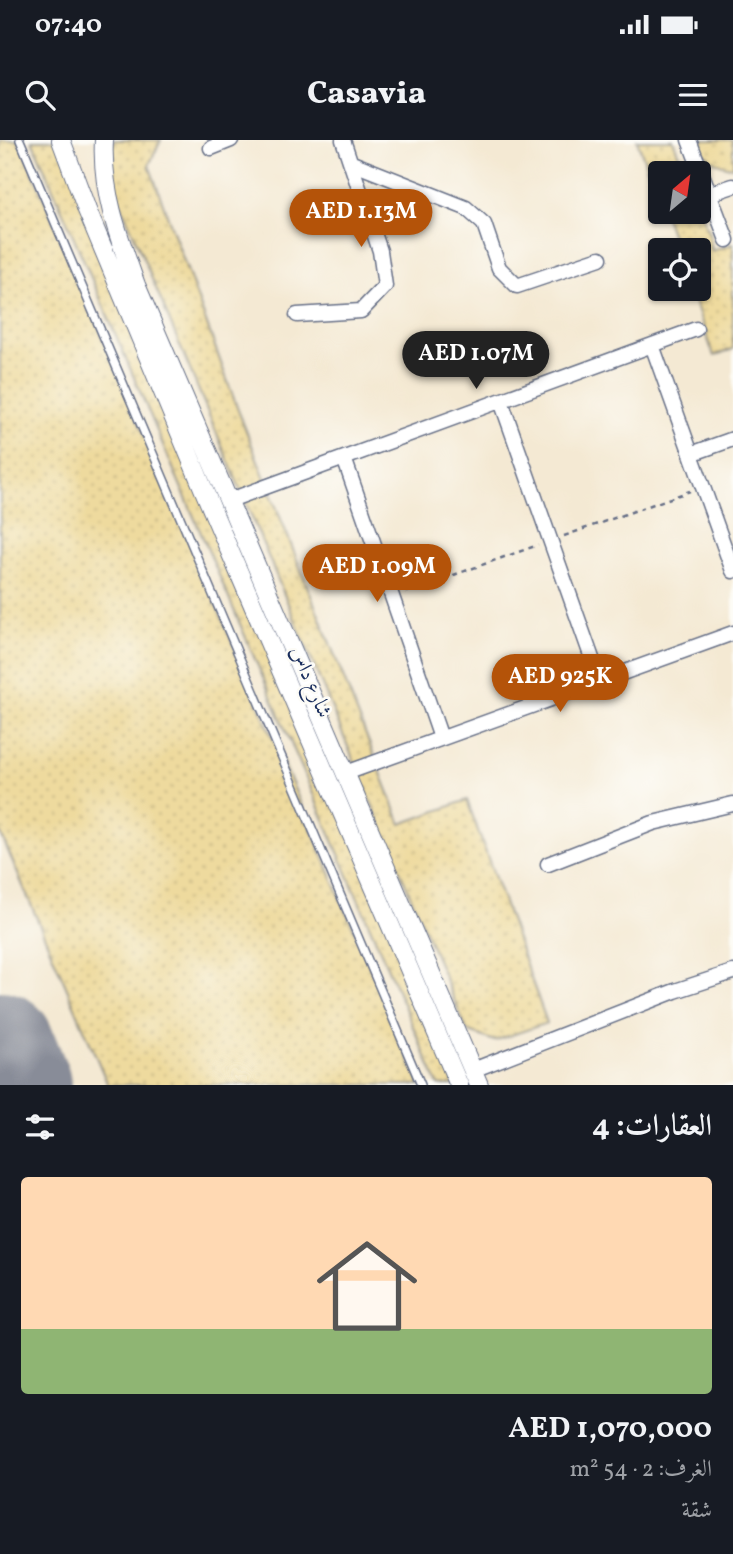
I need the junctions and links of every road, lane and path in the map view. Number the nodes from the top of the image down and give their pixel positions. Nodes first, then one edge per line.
1 (20, 140) edge
2 (61, 140) edge
3 (104, 140) edge
4 (231, 140) edge
5 (343, 140) edge
6 (689, 140) edge
7 (211, 148) dead end
8 (697, 161) edge
9 (352, 163) junction
10 (733, 186) edge
11 (711, 193) edge
12 (711, 199) edge
13 (727, 240) dead end
14 (600, 258) dead end
15 (298, 315) dead end
16 (696, 329) dead end
17 (652, 345) junction
18 (501, 401) junction
19 (733, 439) edge
20 (691, 454) junction
21 (344, 458) junction
22 (229, 500) junction
23 (733, 570) edge
24 (733, 633) edge
25 (600, 681) junction
26 (441, 738) junction
27 (346, 773) junction
28 (733, 804) edge
29 (548, 864) dead end
30 (733, 972) edge
31 (476, 1078) edge
32 (421, 1085) edge
33 (459, 1085) edge

1 - 32 lane
2 - 33 street, شارع داس
3 - 22 street, شارع داس
4 - 7 street
5 - 9 street
6 - 8 street
9 - 14 street
9 - 15 street
10 - 11 street
12 - 13 street
16 - 17 street
17 - 18 street
17 - 20 street
18 - 21 street
18 - 25 street
19 - 20 street
20 - 23 street
21 - 22 street
21 - 26 street
22 - 27 street, شارع داس
24 - 25 street
25 - 26 street
26 - 27 street
27 - 31 street, شارع داس
28 - 29 street
30 - 31 street

